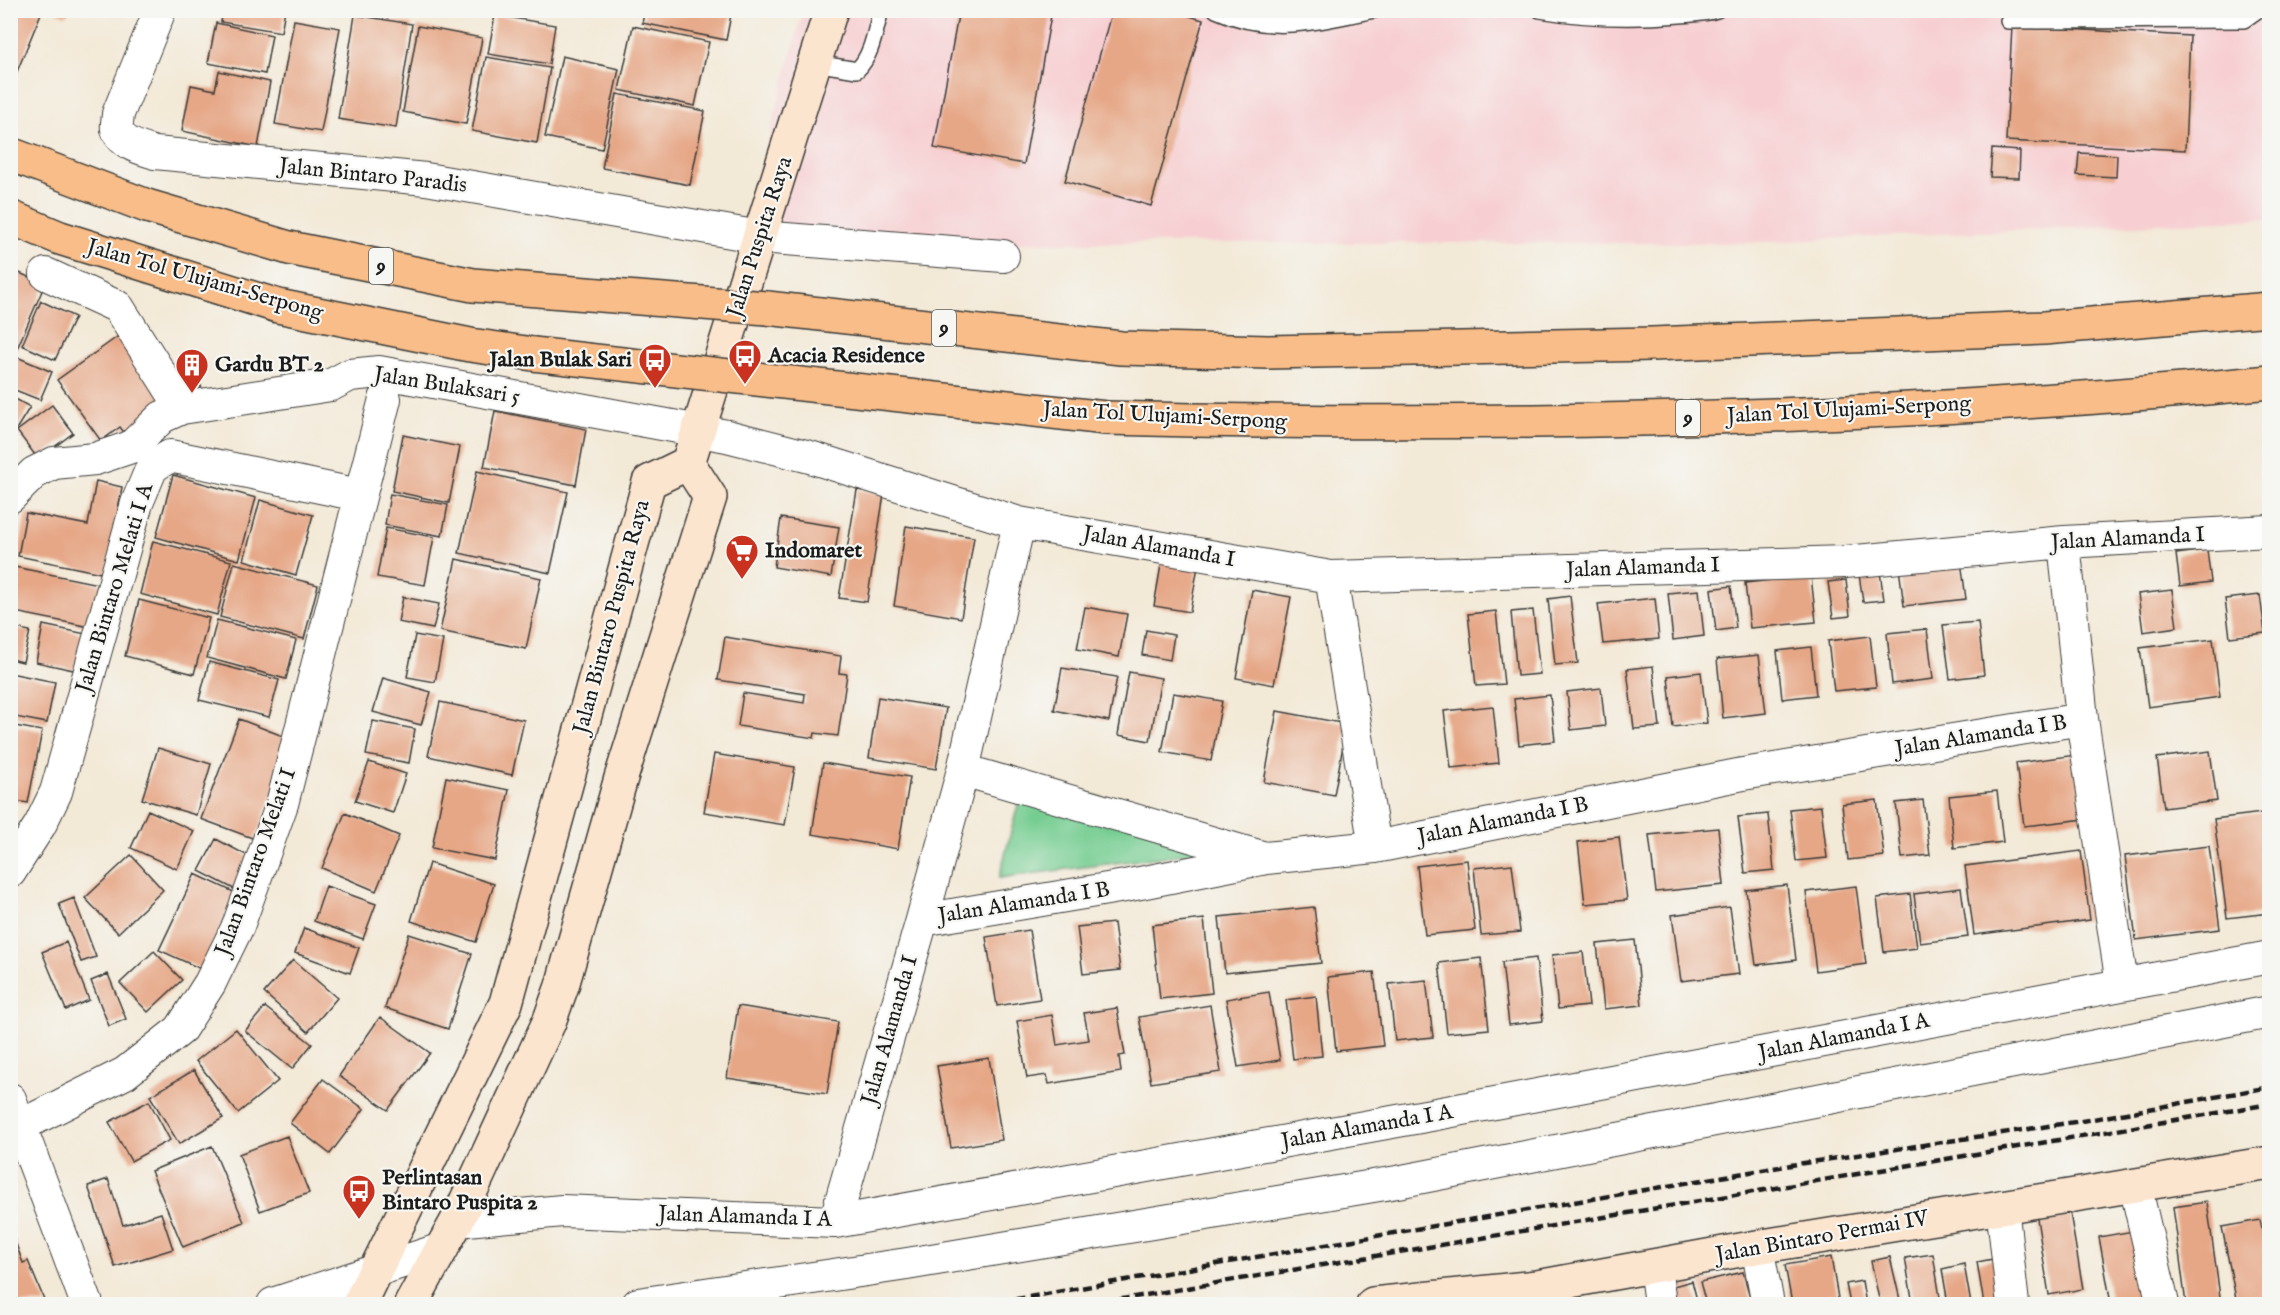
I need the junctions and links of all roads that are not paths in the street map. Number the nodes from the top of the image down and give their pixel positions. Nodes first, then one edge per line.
1 (160, 10) edge
2 (831, 10) edge
3 (881, 10) edge
4 (1216, 10) edge
5 (1375, 10) edge
6 (1540, 10) edge
7 (1717, 10) edge
8 (2258, 10) edge
9 (2008, 21) dead end
10 (815, 63) junction
11 (10, 154) edge
12 (10, 217) edge
13 (760, 237) junction
14 (1002, 256) dead end
15 (45, 274) dead end
16 (2270, 309) edge
17 (2270, 382) edge
18 (385, 399) dead end
19 (182, 408) junction
20 (698, 430) junction
21 (688, 463) junction
22 (22, 466) edge
23 (359, 495) junction
24 (10, 497) edge
25 (1019, 523) junction
26 (2270, 531) edge
27 (2064, 542) junction
28 (1331, 577) junction
29 (2082, 719) junction
30 (963, 770) junction
31 (1375, 847) junction
32 (1266, 858) junction
33 (10, 872) edge
34 (922, 920) junction
35 (2270, 957) edge
36 (2122, 984) junction
37 (2270, 1012) edge
38 (15, 1112) edge
39 (2270, 1163) edge
40 (2135, 1185) junction
41 (2002, 1206) junction
42 (457, 1221) junction
43 (835, 1222) junction
44 (1757, 1248) junction
45 (442, 1249) junction
46 (1655, 1266) junction
47 (374, 1272) junction
48 (87, 1305) edge
49 (273, 1305) edge
50 (359, 1305) edge
51 (411, 1305) edge
52 (638, 1305) edge
53 (1373, 1305) edge
54 (1660, 1305) edge
55 (1768, 1305) edge
56 (2013, 1305) edge
57 (2163, 1305) edge

1 - 13 street, Jalan Bintaro Paradis
2 - 10 main road, Jalan Puspita Raya
3 - 10 lane
4 - 5 lane
6 - 7 lane
8 - 9 lane
10 - 13 main road, Jalan Puspita Raya
11 - 16 highway, 9, bridge
12 - 17 highway, Jalan Tol Ulujami–Serpong / 9, bridge
13 - 14 street, Jalan Bintaro Paradis
13 - 20 main road, Jalan Puspita Raya
15 - 19 street
18 - 23 street, Jalan Bintaro Melati I
19 - 20 street, Jalan Bulaksari 5
19 - 22 street, Jalan Bulaksari 5
20 - 21 main road, Jalan Puspita Raya
20 - 25 street, Jalan Alamanda I
21 - 42 main road
21 - 47 main road, Jalan Bintaro Puspita Raya
22 - 24 street, Jalan Bulaksari 5
23 - 33 street, Jalan Bintaro Melati I A
23 - 38 street, Jalan Bintaro Melati I
25 - 28 street, Jalan Alamanda I
25 - 30 street, Jalan Alamanda I
26 - 27 street, Jalan Alamanda I
27 - 28 street, Jalan Alamanda I
27 - 29 street
28 - 31 street
29 - 31 street, Jalan Alamanda I B
29 - 36 street
30 - 32 street
30 - 34 street, Jalan Alamanda I
31 - 32 street, Jalan Alamanda I B
32 - 34 street, Jalan Alamanda I B
34 - 43 street, Jalan Alamanda I
35 - 36 street, Jalan Alamanda I A
36 - 43 street, Jalan Alamanda I A
37 - 52 street
38 - 48 street
39 - 40 main road, Jalan Bintaro Permai IV
40 - 41 main road, Jalan Bintaro Permai IV
40 - 57 street
41 - 44 main road, Jalan Bintaro Permai IV
41 - 56 street
42 - 43 street, Jalan Alamanda I A
42 - 45 main road
44 - 46 main road, Jalan Bintaro Permai IV
44 - 55 street
45 - 47 street
45 - 51 main road
46 - 53 main road, Jalan Bintaro Permai IV
46 - 54 street
47 - 49 street
47 - 50 main road, Jalan Bintaro Puspita Raya

